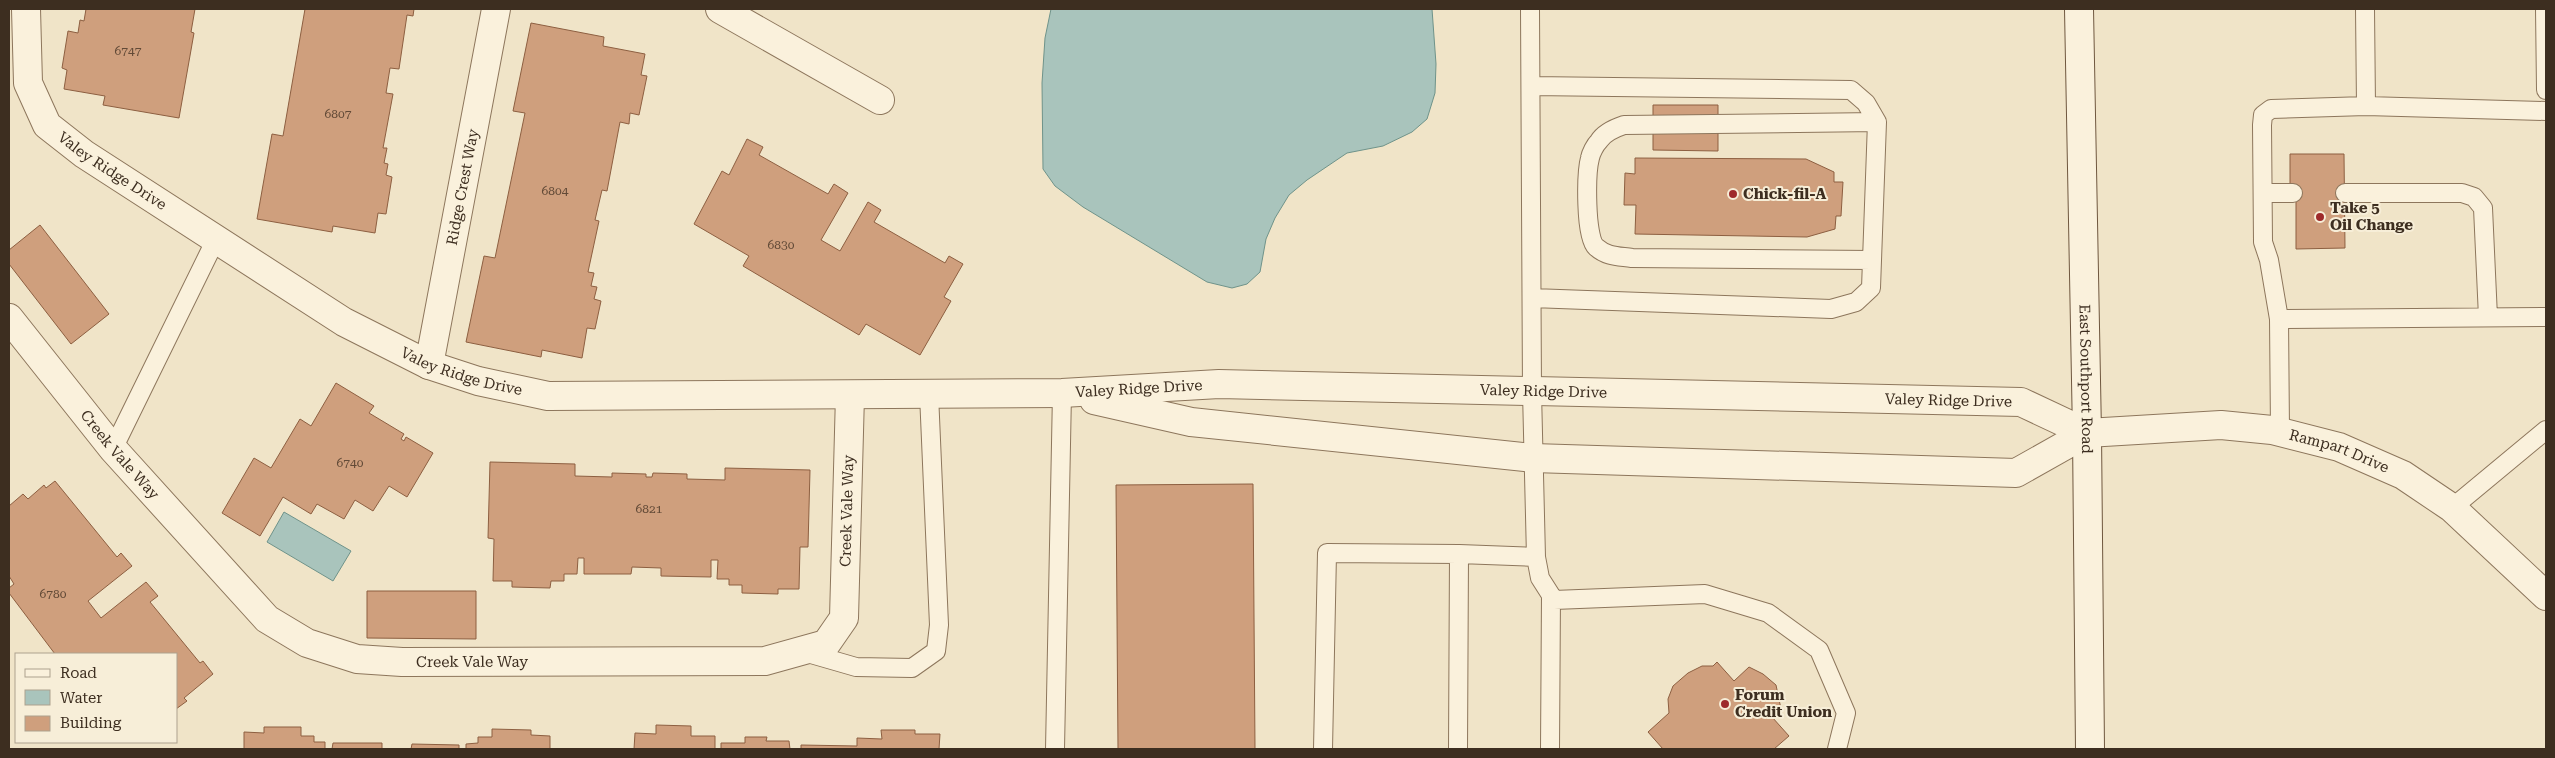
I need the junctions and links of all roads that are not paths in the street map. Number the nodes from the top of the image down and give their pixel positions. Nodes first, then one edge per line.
1 (26, 9) edge
2 (496, 9) edge
3 (720, 9) edge
4 (1530, 9) edge
5 (2079, 9) edge
6 (2365, 9) edge
7 (2545, 9) edge
8 (1531, 86) junction
9 (2546, 90) edge
10 (880, 100) dead end
11 (2366, 106) junction
12 (2546, 111) edge
13 (1877, 122) junction
14 (2263, 193) junction
15 (2293, 193) dead end
16 (2345, 193) dead end
17 (216, 239) junction
18 (1872, 260) junction
19 (1532, 298) junction
20 (2488, 317) junction
21 (2546, 317) edge
22 (9, 318) edge
23 (2280, 319) junction
24 (429, 365) junction
25 (1532, 392) junction
26 (1062, 393) junction
27 (929, 394) junction
28 (850, 395) junction
29 (2546, 430) edge
30 (2280, 431) junction
31 (2087, 433) junction
32 (113, 449) junction
33 (1533, 458) junction
34 (2452, 508) junction
35 (1459, 554) junction
36 (1536, 557) junction
37 (1551, 596) junction
38 (2546, 596) edge
39 (804, 652) junction
40 (1055, 749) edge
41 (1323, 749) edge
42 (1458, 749) edge
43 (1550, 749) edge
44 (1837, 749) edge
45 (2090, 749) edge

1 - 17 street, Valey Ridge Drive
2 - 24 street, Ridge Crest Way
3 - 10 street
4 - 8 lane
5 - 31 street, East Southport Road
6 - 11 lane
7 - 9 lane
8 - 13 lane
8 - 19 lane
11 - 12 lane
11 - 14 lane
13 - 18 lane
13 - 18 lane
14 - 15 lane
14 - 23 lane
16 - 20 lane
17 - 24 street, Valey Ridge Drive
17 - 32 lane
18 - 19 lane
19 - 25 lane
20 - 21 lane
20 - 23 lane
22 - 32 street, Creek Vale Way
23 - 30 lane
24 - 28 street, Valey Ridge Drive
25 - 26 street, Valey Ridge Drive
25 - 31 street, Valey Ridge Drive
25 - 33 lane
26 - 27 street, Valey Ridge Drive
26 - 33 street, Valey Ridge Drive
26 - 40 lane
27 - 28 street, Valey Ridge Drive
27 - 39 lane
28 - 39 street, Creek Vale Way
29 - 34 lane
30 - 31 street, Rampart Drive
30 - 34 street, Rampart Drive
31 - 33 street, Valey Ridge Drive
31 - 45 street, East Southport Road
32 - 39 street, Creek Vale Way
33 - 36 lane
34 - 38 street, Rampart Drive
35 - 36 lane
35 - 41 lane
35 - 42 lane
36 - 37 lane
37 - 43 lane
37 - 44 lane

